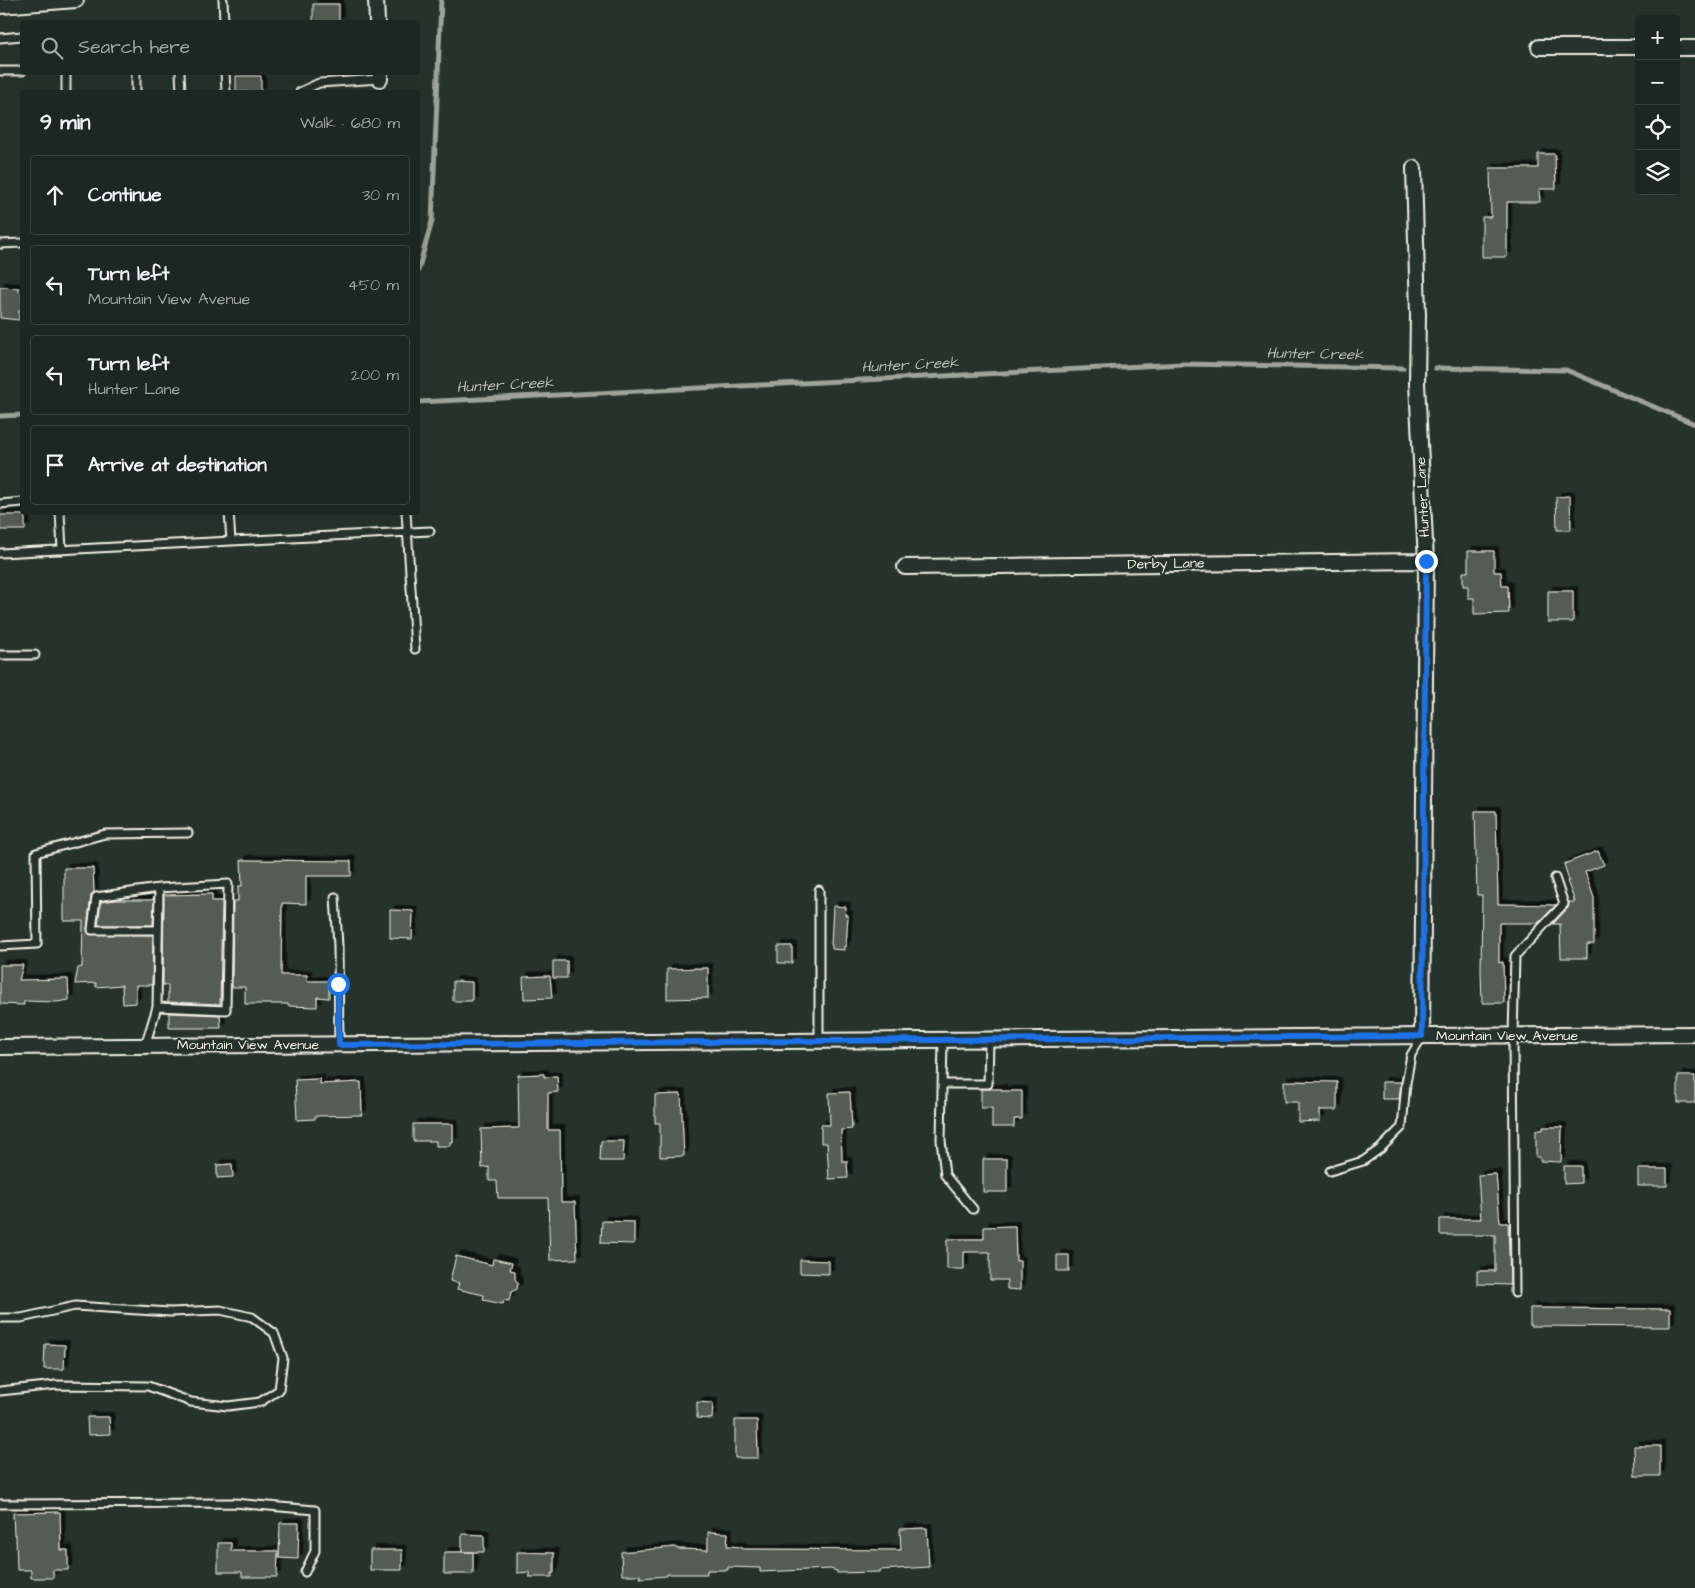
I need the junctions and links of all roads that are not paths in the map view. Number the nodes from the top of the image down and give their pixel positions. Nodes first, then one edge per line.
1 (76, 0) edge
2 (223, 0) edge
3 (376, 0) edge
4 (0, 6) edge
5 (224, 20) edge
6 (377, 20) edge
7 (20, 36) edge
8 (0, 38) edge
9 (1539, 47) dead end
10 (1635, 47) edge
11 (1680, 48) edge
12 (1695, 48) edge
13 (0, 71) edge
14 (20, 71) edge
15 (66, 75) edge
16 (136, 75) edge
17 (180, 75) edge
18 (225, 75) edge
19 (380, 76) edge
20 (66, 90) edge
21 (136, 90) edge
22 (181, 90) edge
23 (226, 90) edge
24 (304, 90) edge
25 (1414, 168) dead end
26 (20, 243) edge
27 (0, 244) edge
28 (20, 502) edge
29 (0, 504) edge
30 (60, 515) edge
31 (229, 515) edge
32 (406, 515) edge
33 (430, 531) dead end
34 (407, 532) junction
35 (231, 541) junction
36 (62, 550) junction
37 (0, 554) edge
38 (1426, 561) junction
39 (905, 568) dead end
40 (415, 649) dead end
41 (35, 655) dead end
42 (0, 656) edge
43 (188, 833) dead end
44 (1555, 878) dead end
45 (159, 888) junction
46 (819, 890) dead end
47 (335, 897) dead end
48 (158, 930) junction
49 (0, 946) edge
50 (157, 1007) junction
51 (1695, 1034) edge
52 (1422, 1036) junction
53 (1513, 1036) junction
54 (943, 1040) junction
55 (989, 1040) junction
56 (819, 1041) junction
57 (339, 1045) junction
58 (145, 1046) junction
59 (0, 1047) edge
60 (942, 1084) junction
61 (1330, 1171) dead end
62 (973, 1209) dead end
63 (1515, 1293) dead end
64 (0, 1318) edge
65 (0, 1391) edge
66 (0, 1504) edge
67 (305, 1572) dead end

1 - 4 street
2 - 5 lane
3 - 6 street
7 - 8 lane
9 - 10 street
11 - 12 street
13 - 14 lane
15 - 20 lane
16 - 21 lane
17 - 22 lane
18 - 23 lane
19 - 24 lane
25 - 38 street, Hunter Lane
26 - 27 lane
28 - 29 lane
30 - 36 lane
31 - 35 lane
32 - 34 lane
33 - 34 lane
34 - 35 lane
34 - 40 lane
35 - 36 lane
36 - 37 lane
38 - 39 street, Derby Lane
38 - 52 street, Hunter Lane
41 - 42 lane
43 - 49 lane
44 - 53 lane
45 - 48 lane
45 - 48 lane
45 - 50 lane
46 - 56 lane
47 - 57 lane
48 - 50 lane
50 - 58 lane
51 - 53 street, Mountain View Avenue
52 - 53 street, Mountain View Avenue
52 - 55 street, Mountain View Avenue
52 - 61 lane
53 - 63 lane
54 - 55 street, Mountain View Avenue
54 - 56 street, Mountain View Avenue
54 - 60 lane
55 - 60 lane
56 - 57 street, Mountain View Avenue
57 - 58 street, Mountain View Avenue
58 - 59 street, Mountain View Avenue
60 - 62 lane
64 - 65 lane
66 - 67 lane

